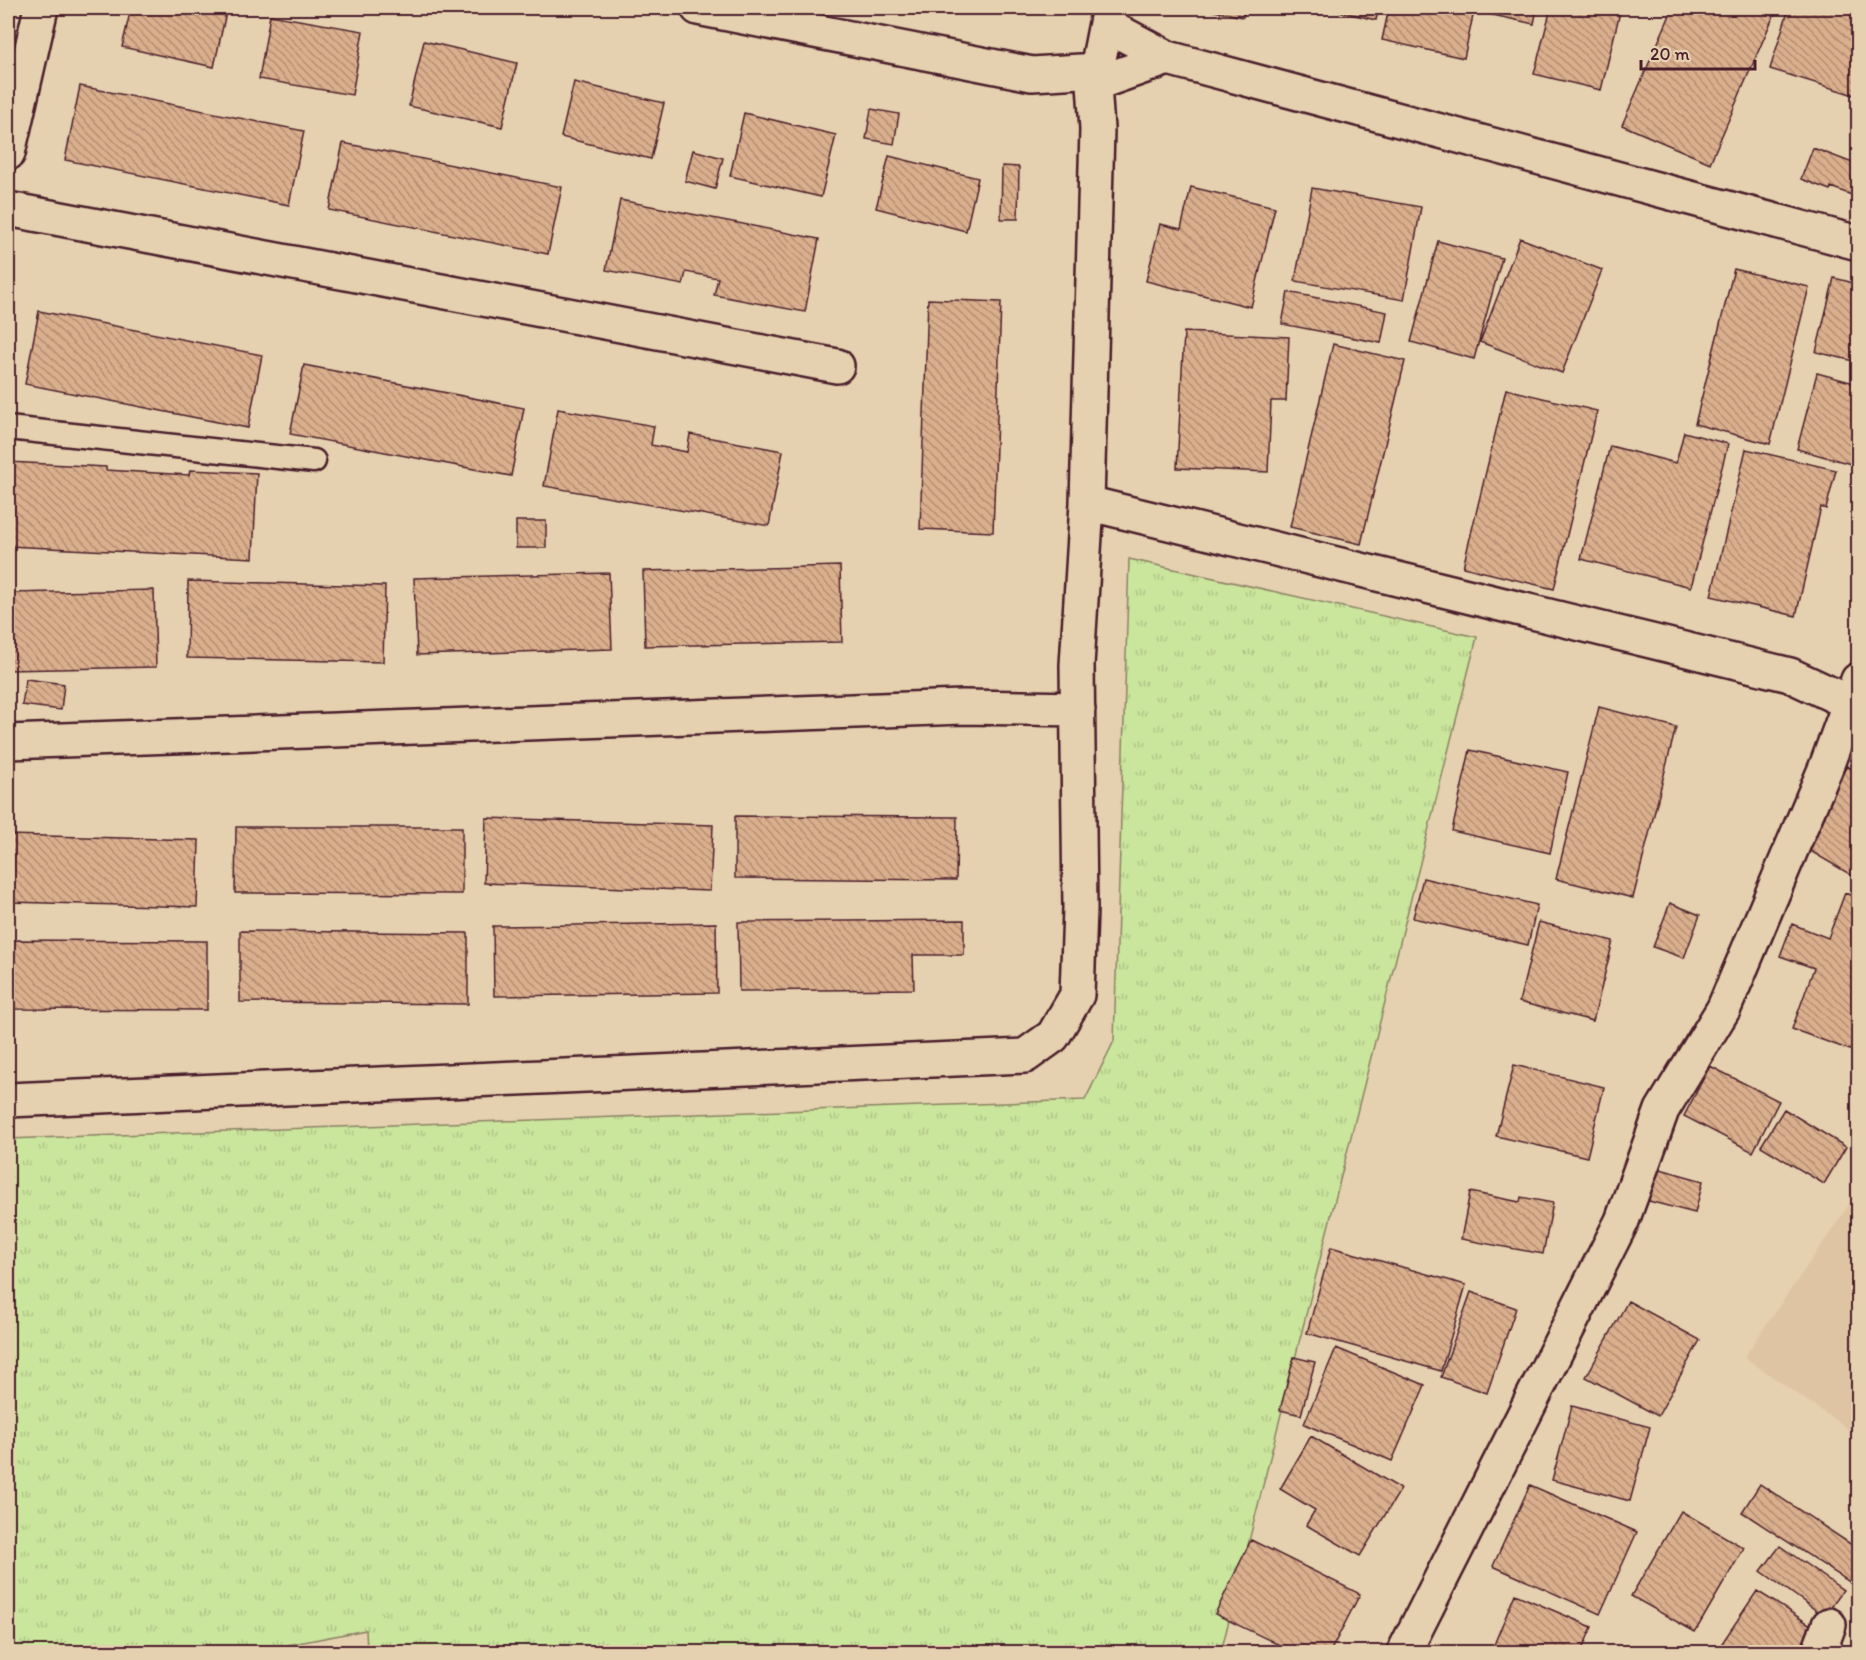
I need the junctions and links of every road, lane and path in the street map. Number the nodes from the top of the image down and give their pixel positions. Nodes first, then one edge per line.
1 (41, 8) edge
2 (698, 8) edge
3 (1108, 16) edge
4 (1168, 58) junction
5 (1096, 77) junction
6 (8, 153) edge
7 (8, 209) edge
8 (1858, 243) edge
9 (837, 366) dead end
10 (8, 428) edge
11 (314, 460) dead end
12 (1087, 503) junction
13 (1854, 692) edge
14 (1078, 709) junction
15 (8, 742) edge
16 (8, 1100) edge
17 (1404, 1653) edge

1 - 6 street
2 - 5 street
3 - 4 street
3 - 5 street
4 - 5 street
4 - 8 street
5 - 12 street
7 - 9 street
10 - 11 lane
12 - 13 street
12 - 14 street
13 - 17 street
14 - 15 street
14 - 16 street

